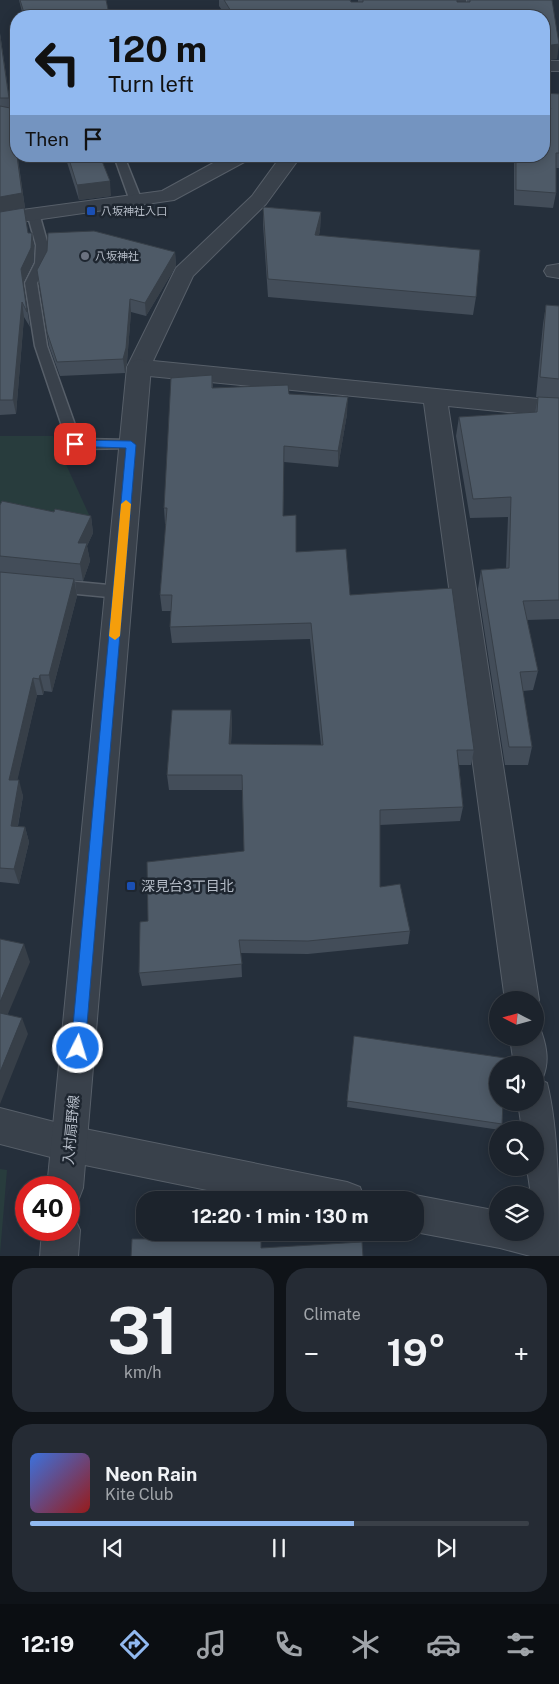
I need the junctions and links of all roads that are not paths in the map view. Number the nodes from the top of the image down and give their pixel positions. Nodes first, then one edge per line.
1 (121, 162) edge
2 (230, 162) edge
3 (287, 162) edge
4 (136, 201) junction
5 (32, 213) junction
6 (0, 219) edge
7 (139, 367) junction
8 (435, 396) junction
9 (559, 409) edge
10 (131, 445) junction
11 (38, 585) edge
12 (119, 592) junction
13 (521, 991) edge
14 (537, 1111) edge
15 (0, 1126) edge
16 (70, 1144) junction
17 (67, 1176) edge
18 (302, 1191) edge
19 (424, 1216) edge
20 (489, 1228) edge
21 (60, 1241) edge
22 (538, 1241) edge
23 (558, 1247) edge
24 (59, 1256) edge

1 - 4 lane
2 - 4 street
3 - 7 street, 入村扇野線
4 - 5 street
5 - 6 street
5 - 10 lane
7 - 8 street
7 - 10 street, 入村扇野線
8 - 9 street
8 - 13 street
10 - 12 street, 入村扇野線
11 - 12 lane
12 - 16 street, 入村扇野線
14 - 23 street
15 - 16 street
16 - 17 street, 入村扇野線
16 - 18 street
19 - 20 street
21 - 24 street
22 - 23 street

